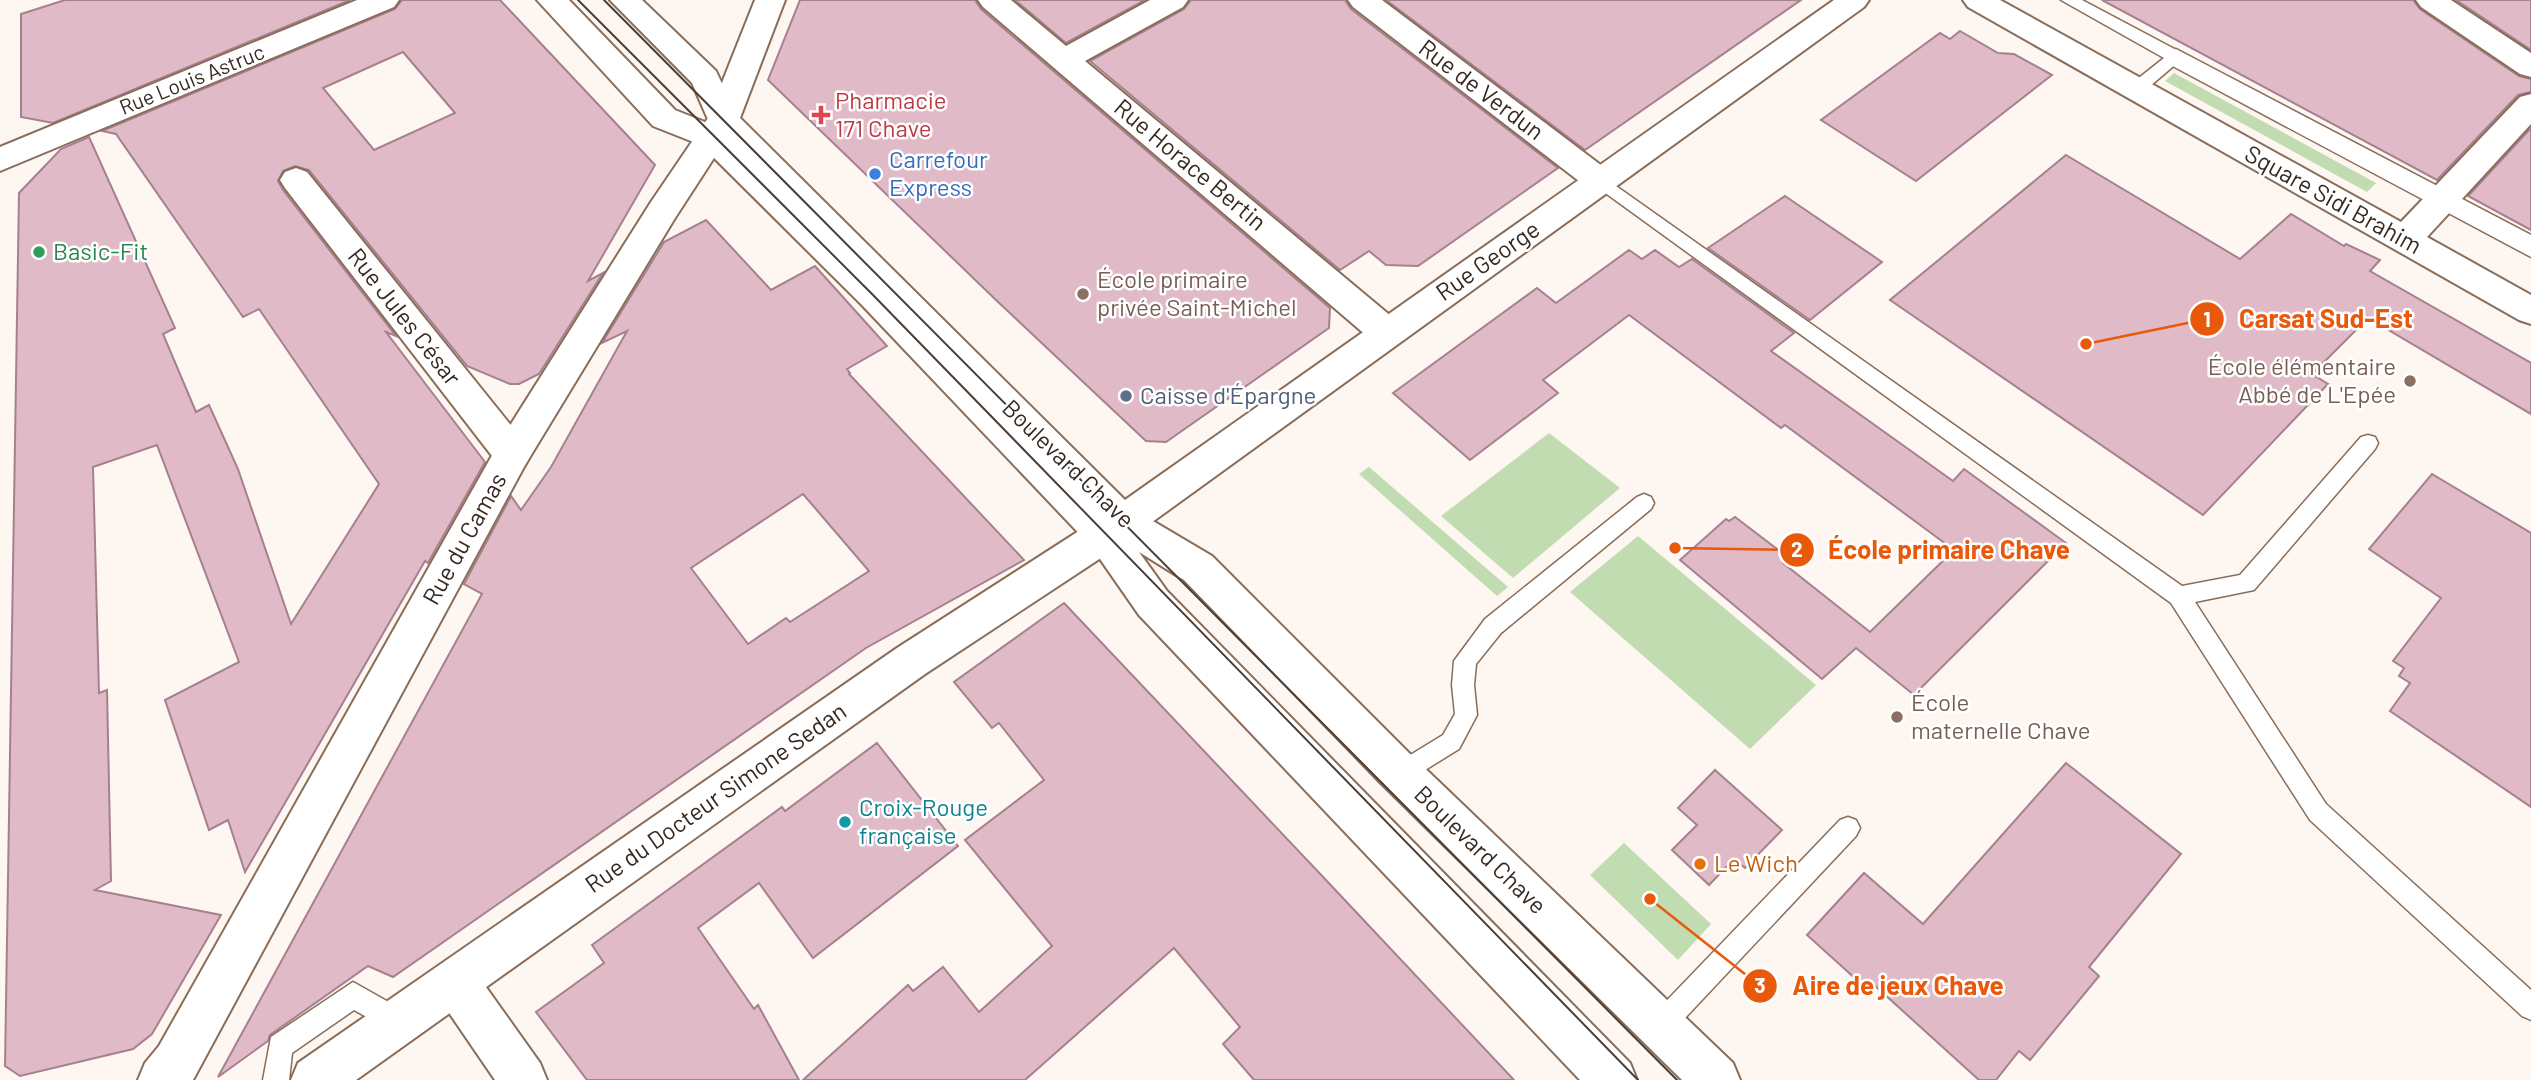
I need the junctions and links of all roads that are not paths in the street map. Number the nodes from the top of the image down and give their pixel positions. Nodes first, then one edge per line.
1 (384, 0) edge
2 (552, 0) edge
3 (625, 0) edge
4 (770, 0) edge
5 (993, 0) edge
6 (1173, 0) edge
7 (1363, 0) edge
8 (1854, 0) edge
9 (1978, 0) edge
10 (2069, 0) edge
11 (2431, 0) edge
12 (2176, 57) junction
13 (1065, 59) junction
14 (2531, 67) edge
15 (2136, 89) junction
16 (2531, 105) edge
17 (717, 128) junction
18 (0, 160) edge
19 (296, 180) dead end
20 (1599, 180) junction
21 (2442, 199) junction
22 (2404, 240) junction
23 (2531, 247) edge
24 (2531, 311) edge
25 (1386, 332) junction
26 (2368, 443) dead end
27 (512, 454) junction
28 (1644, 503) dead end
29 (1113, 529) junction
30 (2179, 596) junction
31 (1395, 768) junction
32 (1848, 828) dead end
33 (455, 982) junction
34 (2531, 1007) edge
35 (399, 1022) junction
36 (1661, 1025) junction
37 (162, 1080) edge
38 (276, 1080) edge
39 (315, 1080) edge
40 (523, 1080) edge
41 (1613, 1080) edge
42 (1716, 1080) edge

1 - 18 street, Rue Louis Astruc
2 - 17 street, Boulevard Chave
3 - 17 street, Boulevard Chave
4 - 17 street, Rue du Camas
5 - 13 street, Rue Horace Bertin
6 - 13 street
7 - 20 street, Rue de Verdun
8 - 20 street, Rue George
9 - 15 street, Square Sidi Brahim
10 - 12 lane, Square Sidi Brahim
11 - 14 street
12 - 15 lane
12 - 21 street, Square Sidi Brahim
13 - 25 street, Rue Horace Bertin
15 - 22 street, Square Sidi Brahim
16 - 21 street
17 - 27 street, Rue du Camas
17 - 29 street, Boulevard Chave
19 - 27 street, Rue Jules César
20 - 25 street, Rue George
20 - 30 lane
21 - 22 street
21 - 23 street, Square Sidi Brahim
22 - 24 street, Square Sidi Brahim
25 - 29 street, Rue George
26 - 30 lane
27 - 37 street, Rue du Camas
28 - 31 lane
29 - 31 street, Boulevard Chave
29 - 33 street, Rue du Docteur Simone Sedan
29 - 41 street, Boulevard Chave
30 - 34 lane
31 - 36 street, Boulevard Chave
32 - 36 lane
33 - 35 street, Rue du Docteur Simone Sedan
33 - 40 street
35 - 38 lane
35 - 39 street, Rue du Docteur Simone Sedan
36 - 42 street, Boulevard Chave

